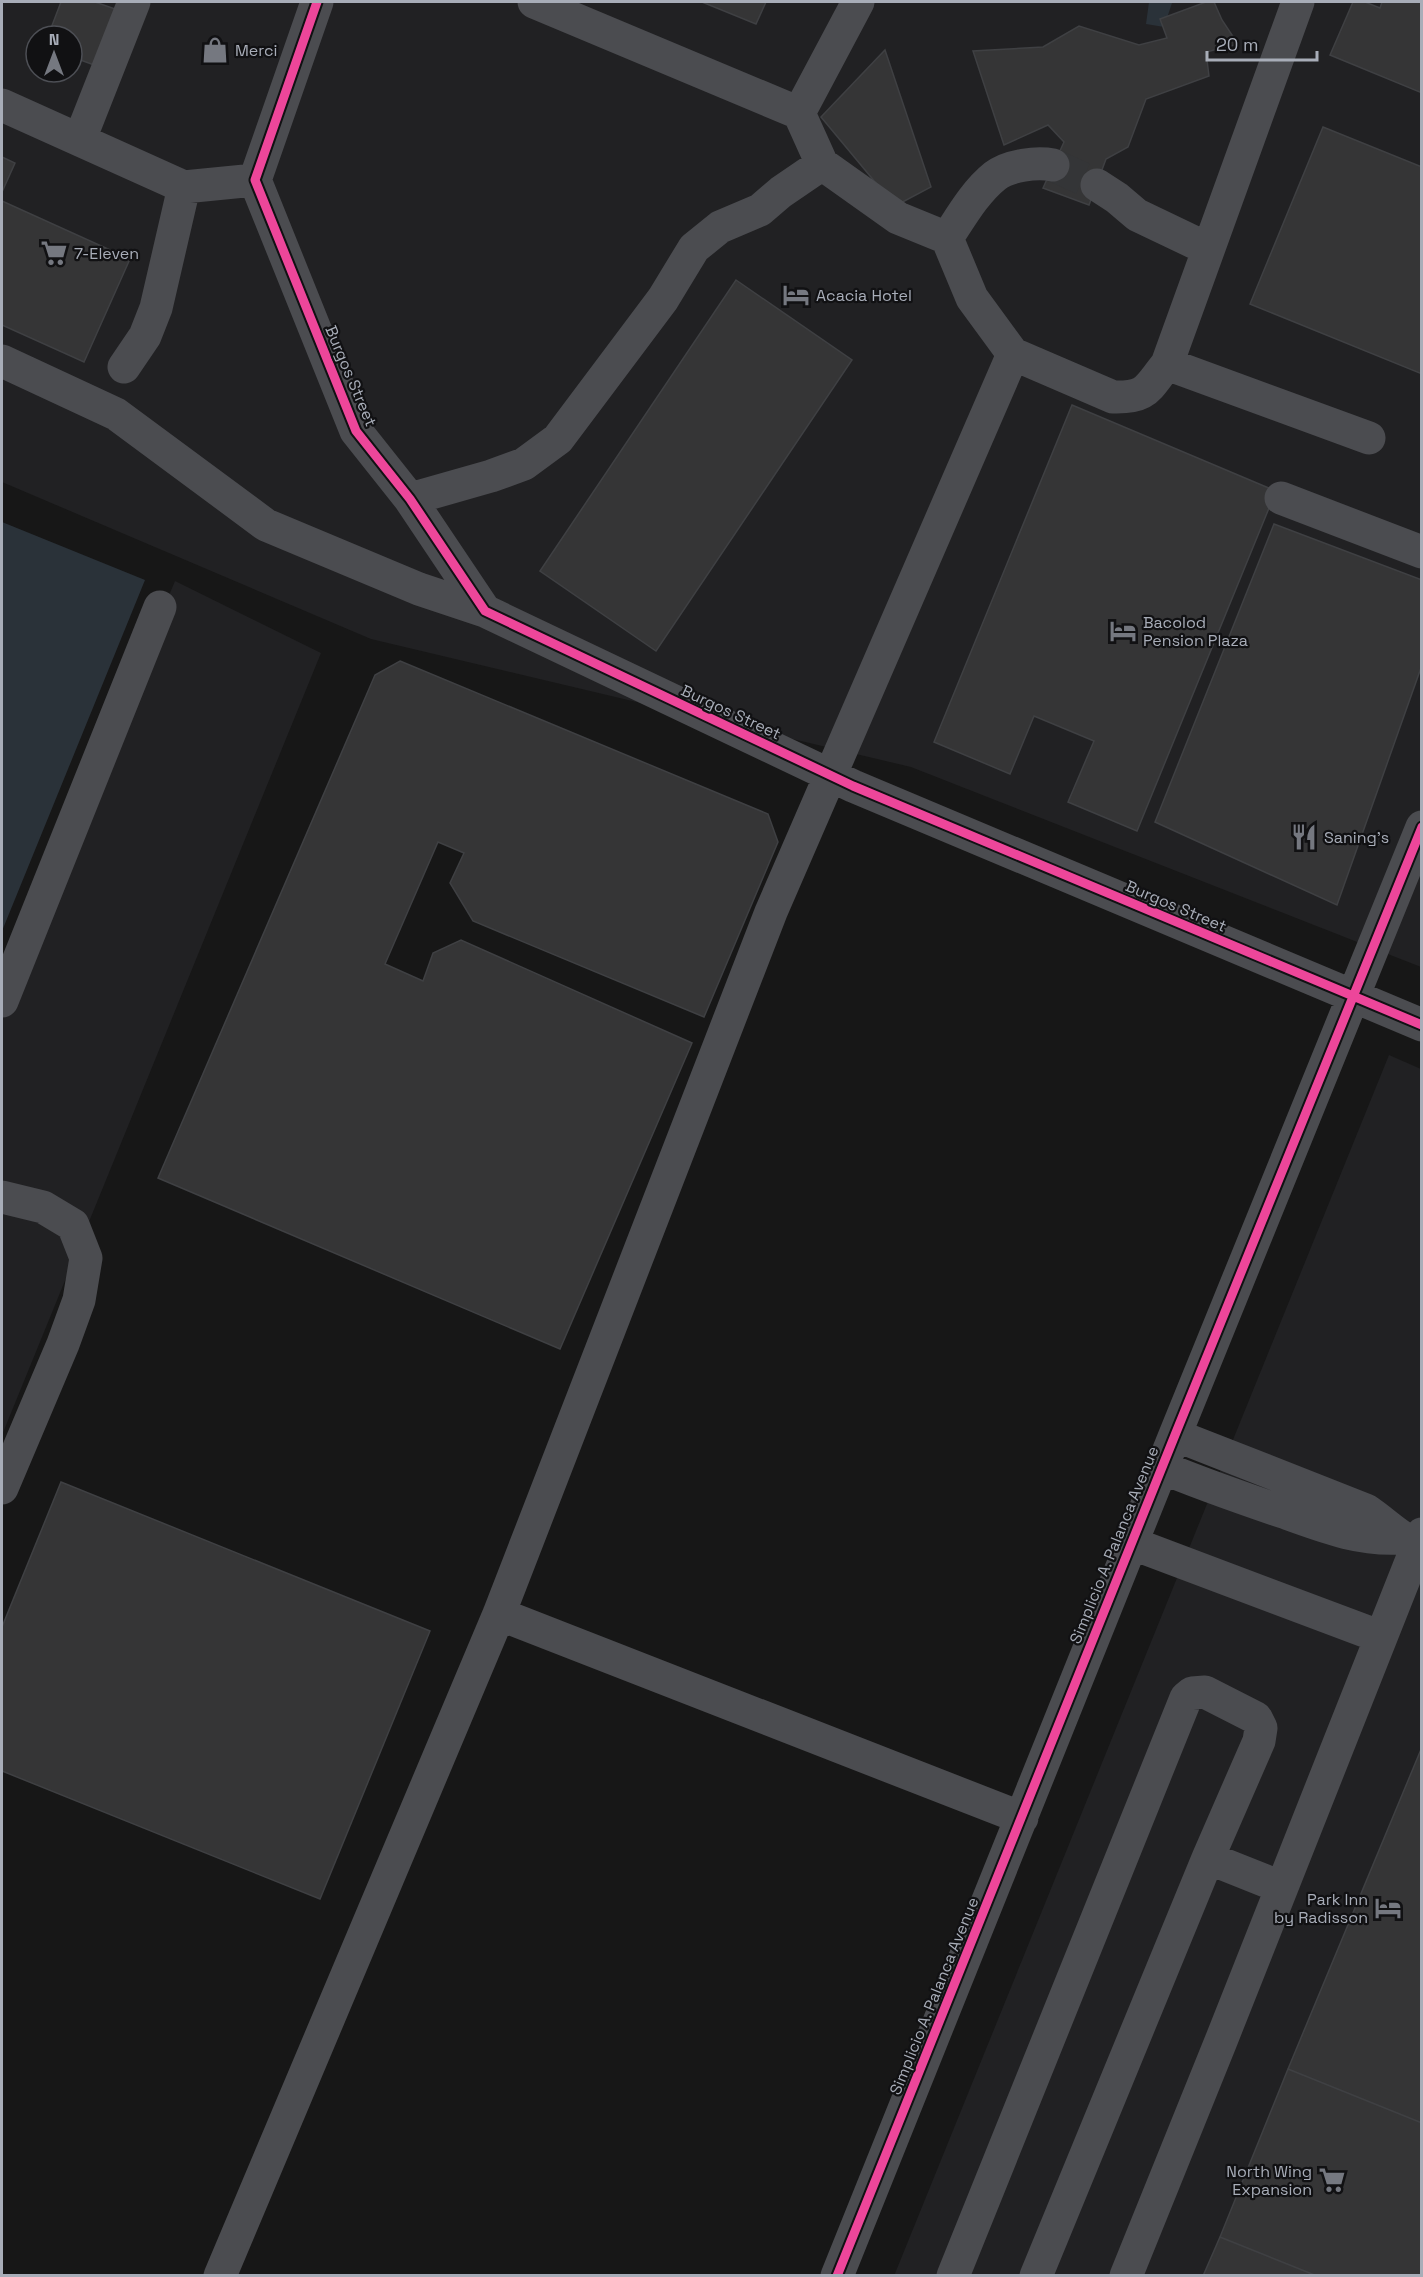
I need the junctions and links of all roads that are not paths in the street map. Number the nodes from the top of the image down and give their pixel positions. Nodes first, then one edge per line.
1 (134, 2) edge
2 (317, 2) edge
3 (534, 2) edge
4 (858, 2) edge
5 (1298, 2) edge
6 (2, 105) edge
7 (799, 113) junction
8 (80, 139) junction
9 (822, 164) junction
10 (1053, 165) tunnel mouth
11 (255, 180) junction
12 (1097, 185) tunnel mouth
13 (184, 187) junction
14 (947, 238) junction
15 (1208, 249) junction
16 (1013, 354) junction
17 (2, 361) edge
18 (1167, 364) junction
19 (124, 367) dead end
20 (1370, 438) dead end
21 (1281, 498) dead end
22 (410, 499) junction
23 (1422, 552) edge
24 (160, 607) dead end
25 (485, 612) junction
26 (829, 775) junction
27 (1422, 827) edge
28 (1352, 996) junction
29 (2, 1002) edge
30 (1422, 1024) edge
31 (2, 1197) edge
32 (1175, 1435) junction
33 (1161, 1467) junction
34 (2, 1488) edge
35 (1415, 1541) edge
36 (1131, 1542) junction
37 (499, 1614) junction
38 (1381, 1637) junction
39 (1022, 1818) junction
40 (1208, 1858) junction
41 (1281, 1887) junction
42 (220, 2276) edge
43 (837, 2276) edge
44 (953, 2276) edge
45 (1036, 2276) edge
46 (1126, 2276) edge

1 - 8 street
2 - 11 street
3 - 7 street
4 - 7 street
5 - 15 street
6 - 8 street
7 - 9 street
8 - 13 street
9 - 14 street
9 - 22 street
10 - 14 street
11 - 13 street
11 - 22 street, Burgos Street
12 - 15 street
13 - 19 street
14 - 16 street
15 - 18 street
16 - 18 street
16 - 26 street
17 - 25 street
18 - 20 street
21 - 23 street
22 - 25 street, Burgos Street
24 - 29 street
25 - 26 street, Burgos Street
26 - 28 street, Burgos Street
26 - 37 street
27 - 28 street, Simplicio A. Palanca Avenue
28 - 30 street, Burgos Street
28 - 32 street, Simplicio A. Palanca Avenue
31 - 34 street
32 - 33 street, Simplicio A. Palanca Avenue
32 - 35 street
33 - 35 street
33 - 36 street, Simplicio A. Palanca Avenue
35 - 38 street
36 - 38 street
36 - 39 street, Simplicio A. Palanca Avenue
37 - 39 street
37 - 42 street
38 - 41 street
39 - 43 street, Simplicio A. Palanca Avenue
40 - 41 street
40 - 44 street
40 - 45 street
41 - 46 street

